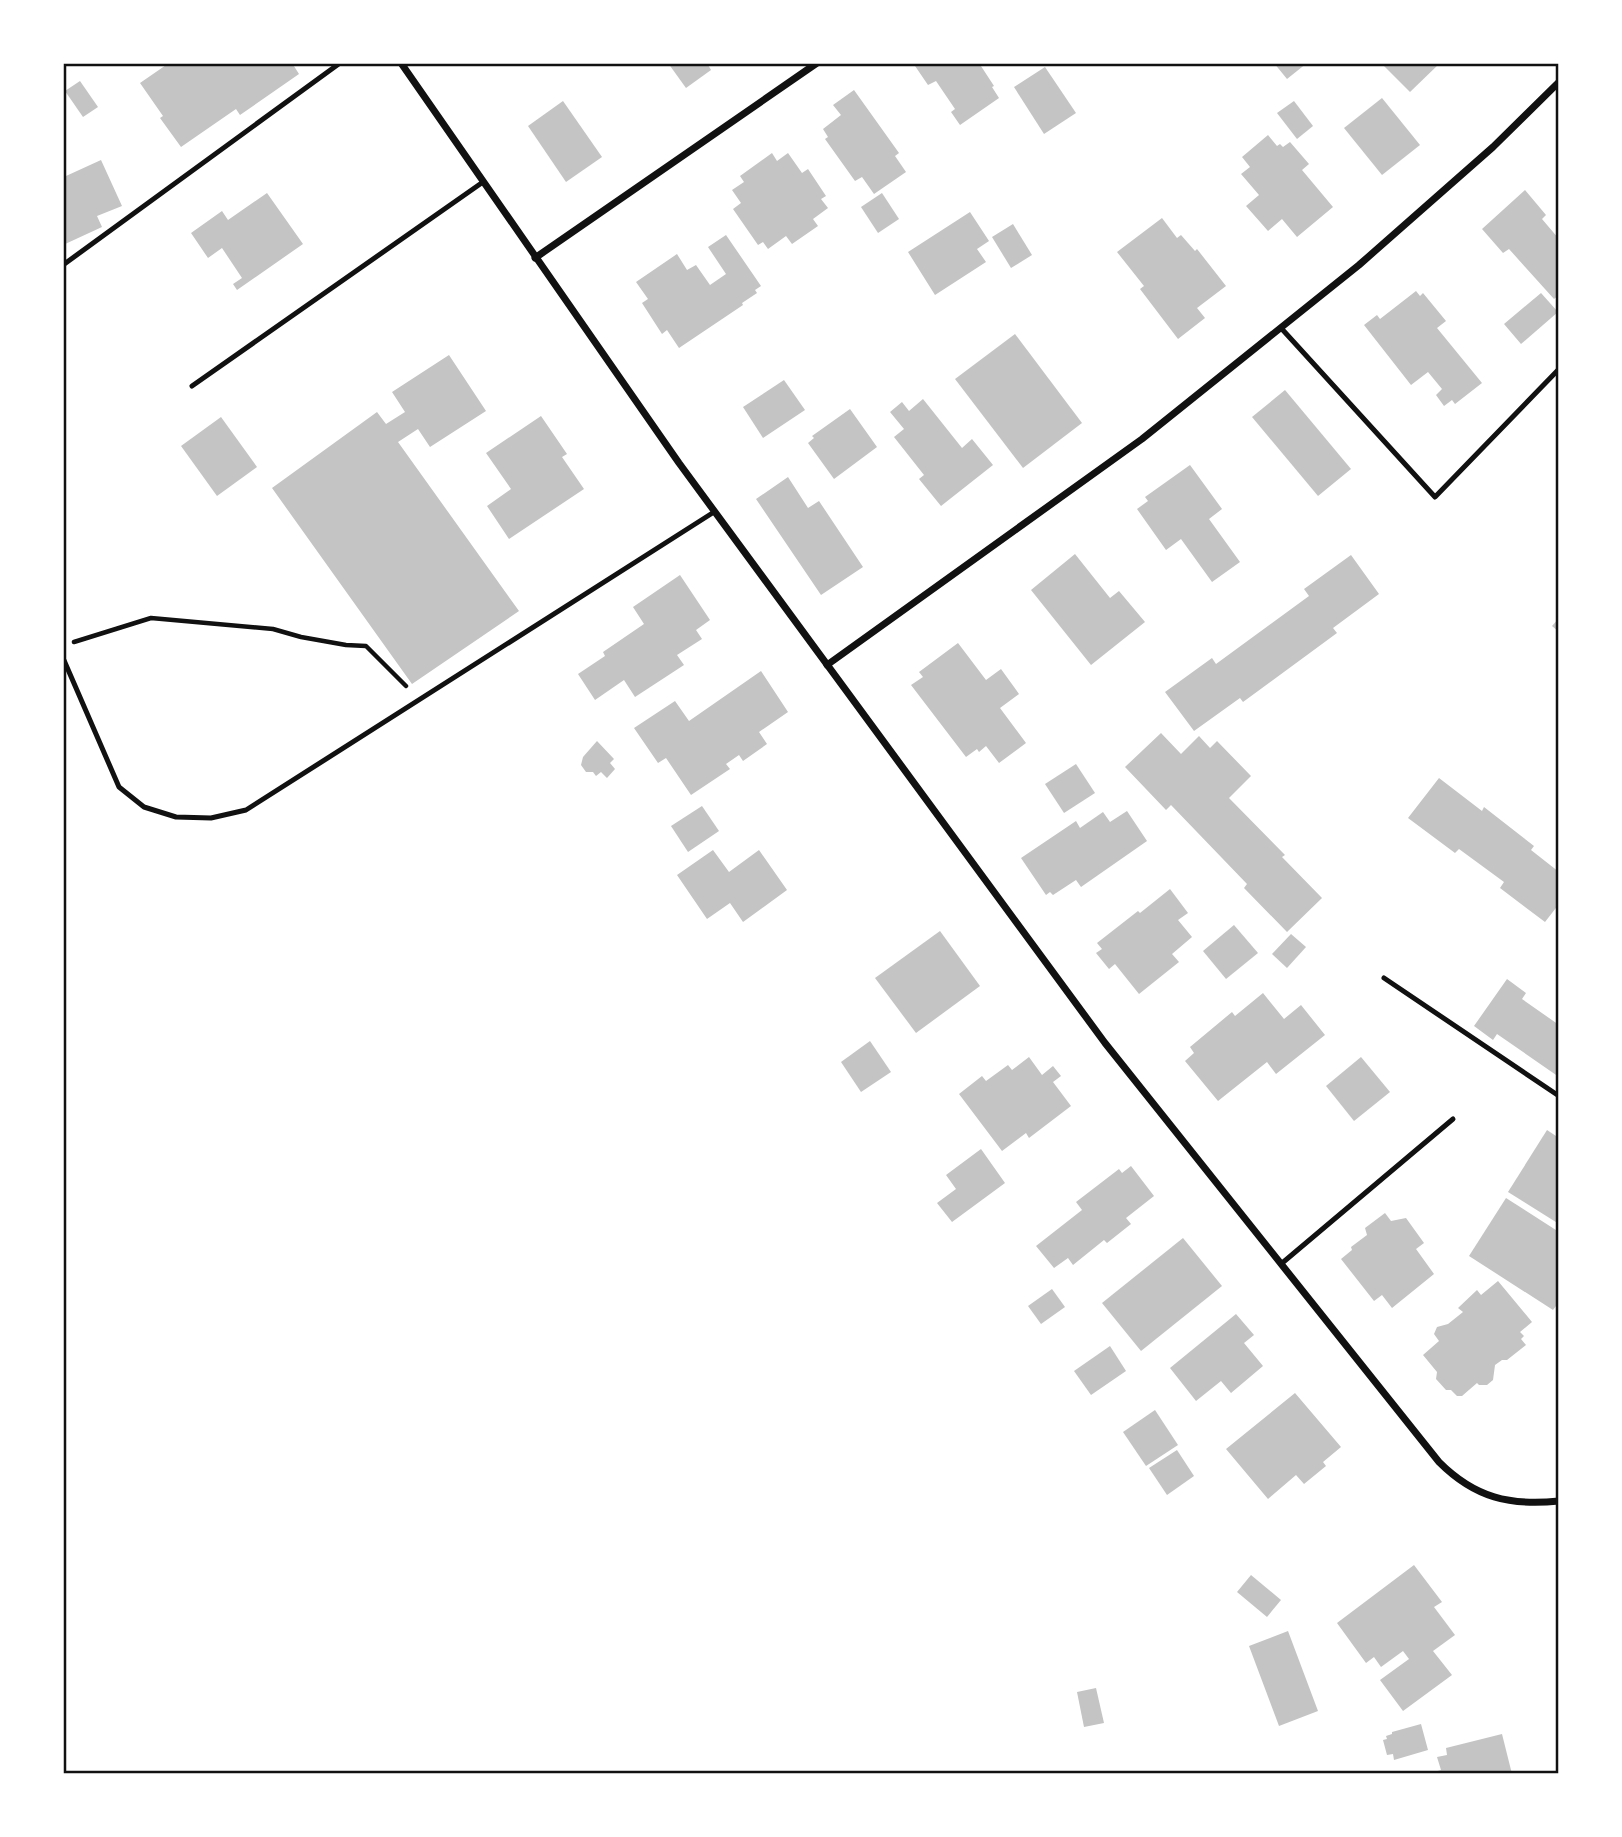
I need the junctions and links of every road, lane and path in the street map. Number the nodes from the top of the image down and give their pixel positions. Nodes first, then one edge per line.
1 (340, 63) edge
2 (401, 63) edge
3 (817, 63) edge
4 (1559, 82) edge
5 (483, 182) junction
6 (535, 258) junction
7 (63, 265) edge
8 (1281, 328) junction
9 (1559, 369) edge
10 (192, 386) dead end
11 (714, 512) junction
12 (63, 646) edge
13 (63, 658) edge
14 (827, 666) junction
15 (420, 700) junction
16 (1384, 978) dead end
17 (1559, 1096) edge
18 (1453, 1119) dead end
19 (1281, 1264) junction
20 (1559, 1501) edge

1 - 7 lane
2 - 5 street
3 - 6 street
4 - 8 street
5 - 6 street
5 - 10 lane
6 - 11 street
8 - 9 lane
8 - 14 street
11 - 14 street
11 - 15 lane
12 - 15 path
13 - 15 lane
14 - 19 street
16 - 17 lane
18 - 19 lane
19 - 20 street

